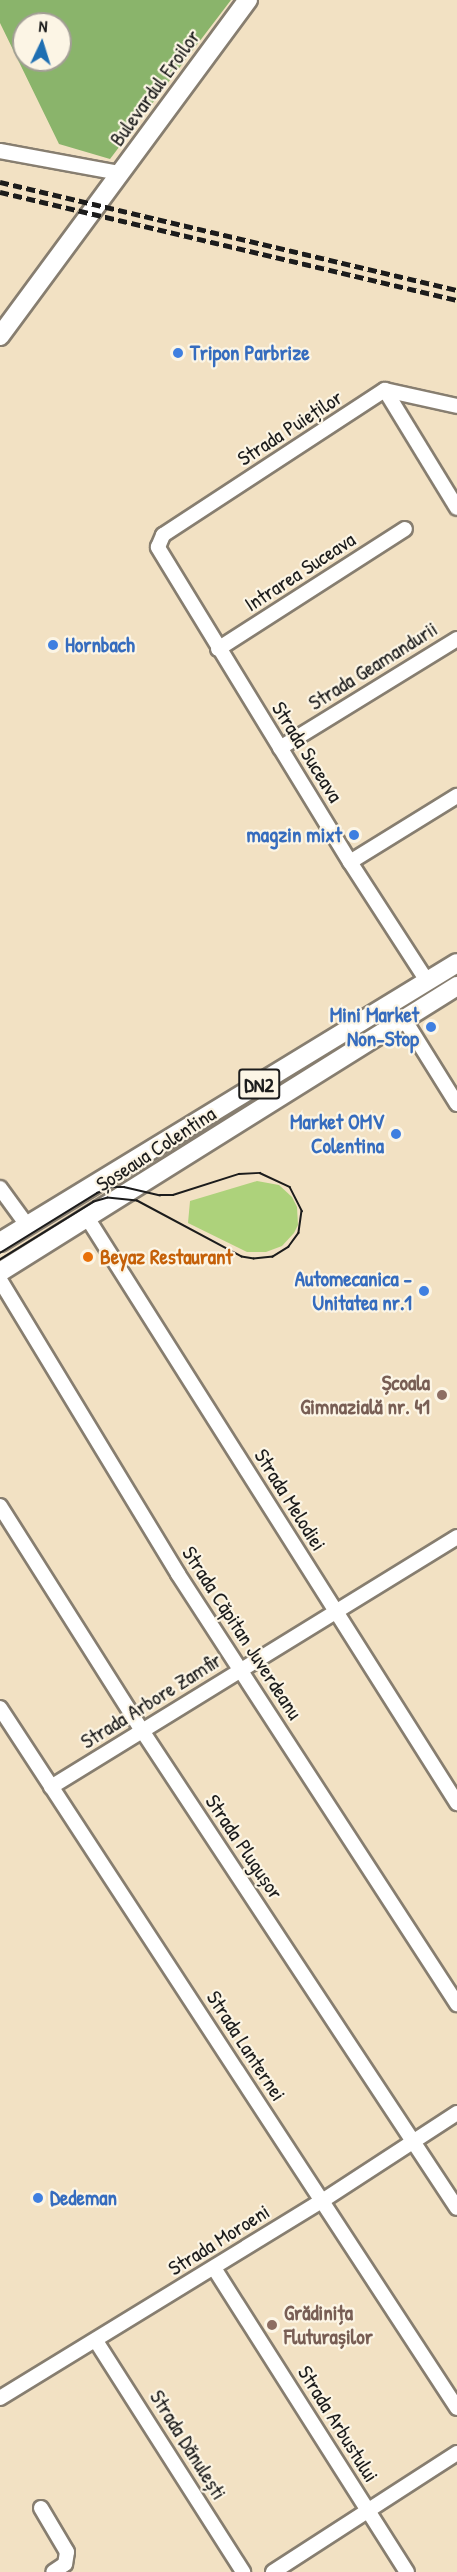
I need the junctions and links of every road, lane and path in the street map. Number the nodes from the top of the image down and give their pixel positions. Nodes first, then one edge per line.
1 (248, 0) edge
2 (0, 151) edge
3 (120, 174) junction
4 (0, 336) edge
5 (385, 390) junction
6 (457, 406) edge
7 (457, 508) edge
8 (405, 530) dead end
9 (158, 542) joint
10 (457, 639) edge
11 (218, 649) junction
12 (280, 748) junction
13 (457, 796) edge
14 (350, 861) junction
15 (457, 963) edge
16 (427, 981) junction
17 (457, 986) edge
18 (404, 1019) junction
19 (457, 1104) edge
20 (0, 1188) edge
21 (88, 1219) junction
22 (27, 1225) junction
23 (0, 1242) edge
24 (0, 1272) edge
25 (0, 1280) edge
26 (0, 1506) edge
27 (457, 1537) edge
28 (336, 1612) junction
29 (240, 1671) junction
30 (0, 1708) edge
31 (142, 1732) junction
32 (51, 1788) junction
33 (457, 1803) edge
34 (457, 2004) edge
35 (457, 2113) edge
36 (414, 2141) junction
37 (322, 2201) junction
38 (457, 2208) edge
39 (214, 2268) junction
40 (96, 2341) junction
41 (0, 2398) edge
42 (457, 2408) edge
43 (457, 2453) edge
44 (41, 2508) dead end
45 (368, 2511) junction
46 (53, 2572) edge
47 (243, 2572) edge
48 (273, 2572) edge
49 (407, 2572) edge

1 - 3 main road, Bulevardul Eroilor
2 - 3 street
3 - 4 main road, Bulevardul Eroilor
5 - 6 street
5 - 7 street
5 - 9 street, Strada Puieților
8 - 11 street, Intrarea Suceava
9 - 11 street, Strada Suceava
10 - 12 street, Strada Geamandurii
11 - 12 street, Strada Suceava
12 - 14 street, Strada Suceava
13 - 14 street
14 - 16 street, Strada Suceava
15 - 16 main road, Șoseaua Colentina / DN2
16 - 22 main road, Șoseaua Colentina / DN2
17 - 18 main road, Șoseaua Colentina / DN2
18 - 19 street
18 - 21 main road, Șoseaua Colentina / DN2
20 - 22 street
21 - 24 main road, Șoseaua Colentina / DN2
21 - 28 street, Strada Melodiei
22 - 23 main road, Șoseaua Colentina / DN2
25 - 29 street, Strada Căpitan Juverdeanu
26 - 31 street, Strada Plugușor
27 - 28 street, Strada Arbore Zamfir
28 - 29 street, Strada Arbore Zamfir
28 - 33 street, Strada Melodiei
29 - 31 street, Strada Arbore Zamfir
29 - 34 street, Strada Căpitan Juverdeanu
30 - 32 street, Strada Lanternei
31 - 32 street, Strada Arbore Zamfir
31 - 36 street, Strada Plugușor
32 - 37 street, Strada Lanternei
35 - 36 street, Strada Moroeni
36 - 37 street, Strada Moroeni
36 - 38 street, Strada Plugușor
37 - 39 street, Strada Moroeni
37 - 42 street, Strada Lanternei
39 - 40 street, Strada Moroeni
39 - 45 street, Strada Arbustului
40 - 41 street, Strada Moroeni
40 - 47 street, Strada Dănulești
43 - 45 street
44 - 46 street
45 - 48 street
45 - 49 street, Strada Arbustului

